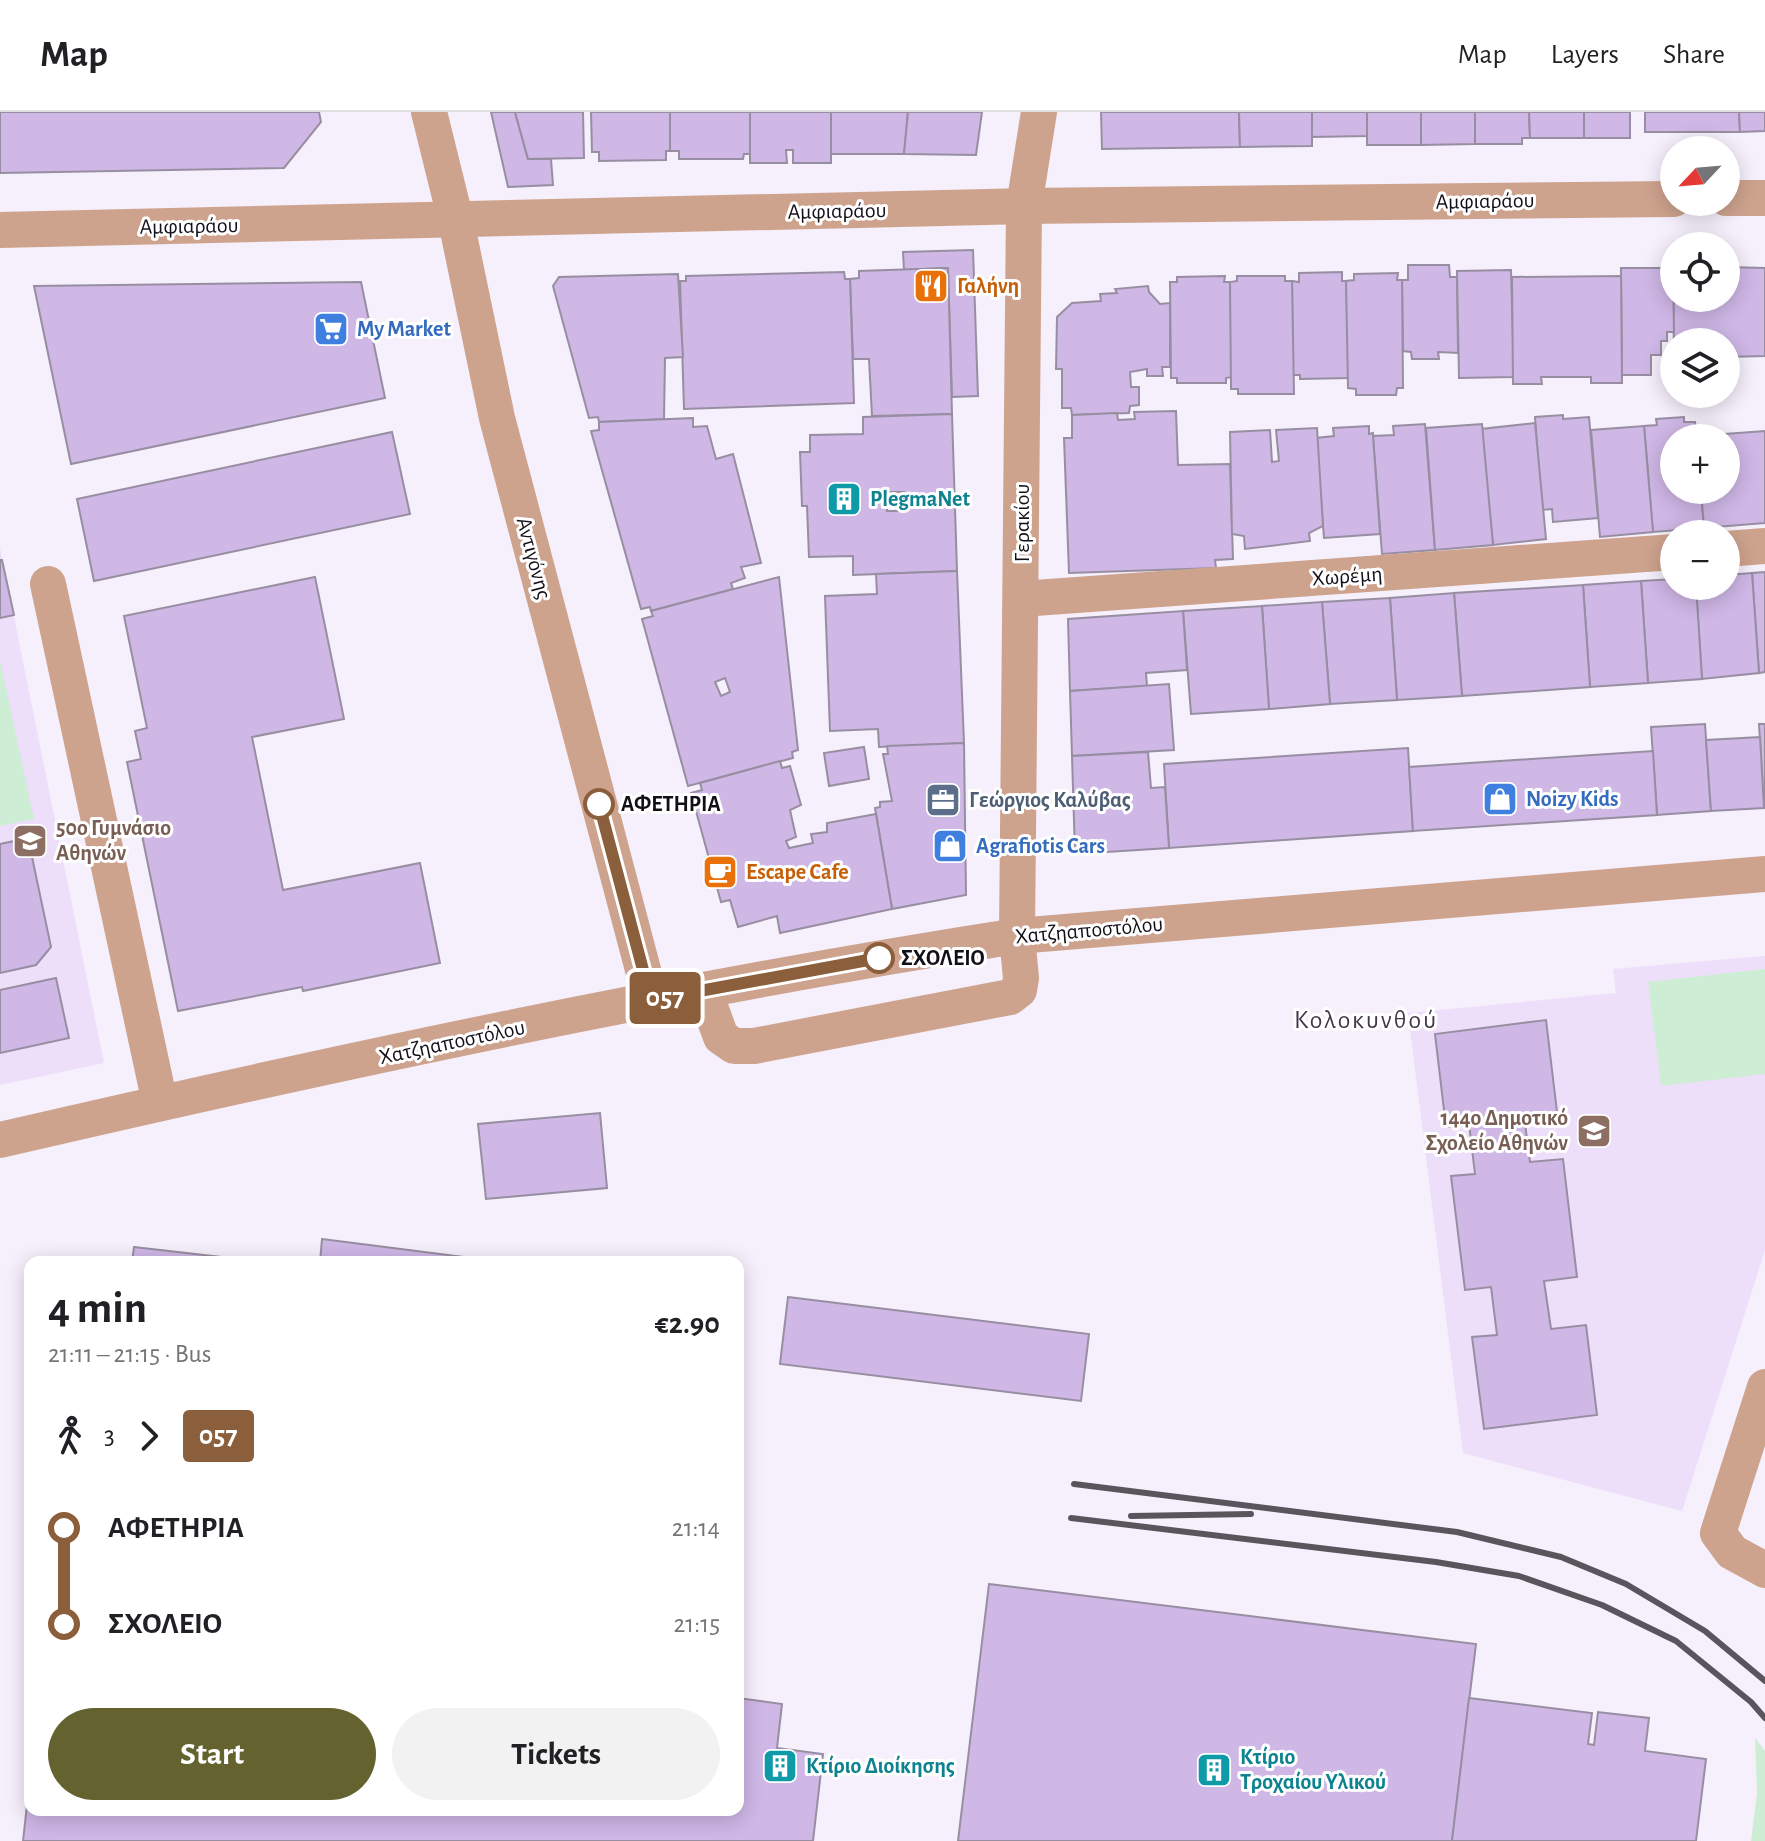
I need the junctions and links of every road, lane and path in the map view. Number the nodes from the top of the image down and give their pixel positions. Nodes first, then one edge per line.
1 (429, 112) edge
2 (1039, 112) edge
3 (1740, 198) edge
4 (1765, 198) edge
5 (1660, 199) edge
6 (1024, 206) junction
7 (456, 221) junction
8 (0, 230) edge
9 (1765, 546) edge
10 (1740, 548) edge
11 (1660, 553) edge
12 (48, 584) dead end
13 (1021, 599) junction
14 (1765, 874) edge
15 (1017, 936) junction
16 (704, 990) junction
17 (651, 1000) junction
18 (160, 1103) junction
19 (0, 1140) edge
20 (1765, 1387) edge
21 (1765, 1570) edge

1 - 7 street, Αντιγόνης
2 - 6 street, Γερακίου
3 - 4 street
5 - 6 street, Αμφιαράου
6 - 7 street, Αμφιαράου
6 - 13 street, Γερακίου
7 - 8 street, Αμφιαράου
7 - 17 street, Αντιγόνης
9 - 10 street
11 - 13 street, Χωρέμη
12 - 18 street
13 - 15 street, Γερακίου
14 - 15 street, Χατζηαποστόλου
15 - 16 street, Χατζηαποστόλου
15 - 16 street, Γερακίου
16 - 17 street, Χατζηαποστόλου
17 - 18 street, Χατζηαποστόλου
18 - 19 street, Χατζηαποστόλου
20 - 21 street

